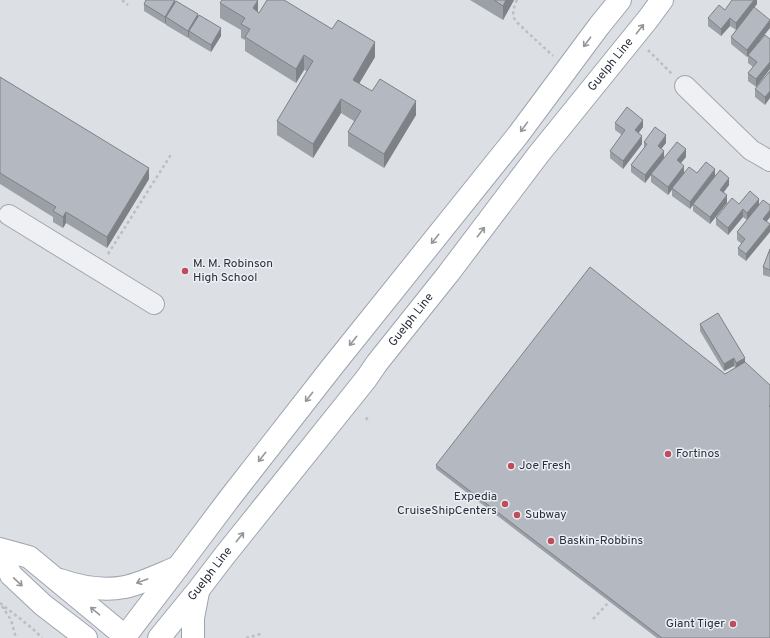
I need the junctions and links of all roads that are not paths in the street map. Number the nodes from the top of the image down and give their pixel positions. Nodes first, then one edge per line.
1 (620, 0) edge
2 (662, 0) edge
3 (685, 86) road end
4 (547, 95) junction
5 (572, 114) junction
6 (770, 161) edge
7 (9, 215) dead end
8 (154, 304) dead end
9 (0, 549) edge
10 (0, 553) edge
11 (178, 568) junction
12 (55, 578) junction
13 (199, 589) junction
14 (43, 605) junction
15 (126, 637) edge
16 (60, 638) edge
17 (86, 638) edge
18 (159, 638) edge
19 (193, 638) edge

1 -> 4 main road
5 -> 2 main road, Guelph Line
3 - 6 street
4 - 5 main road
4 -> 11 main road
13 -> 5 main road, Guelph Line
7 - 8 street
9 - 12 main road
10 -> 14 main road
11 -> 12 main road
11 - 15 main road
15 -> 12 main road
13 - 18 main road, Guelph Line
13 - 19 main road
14 - 16 main road
14 - 17 main road

